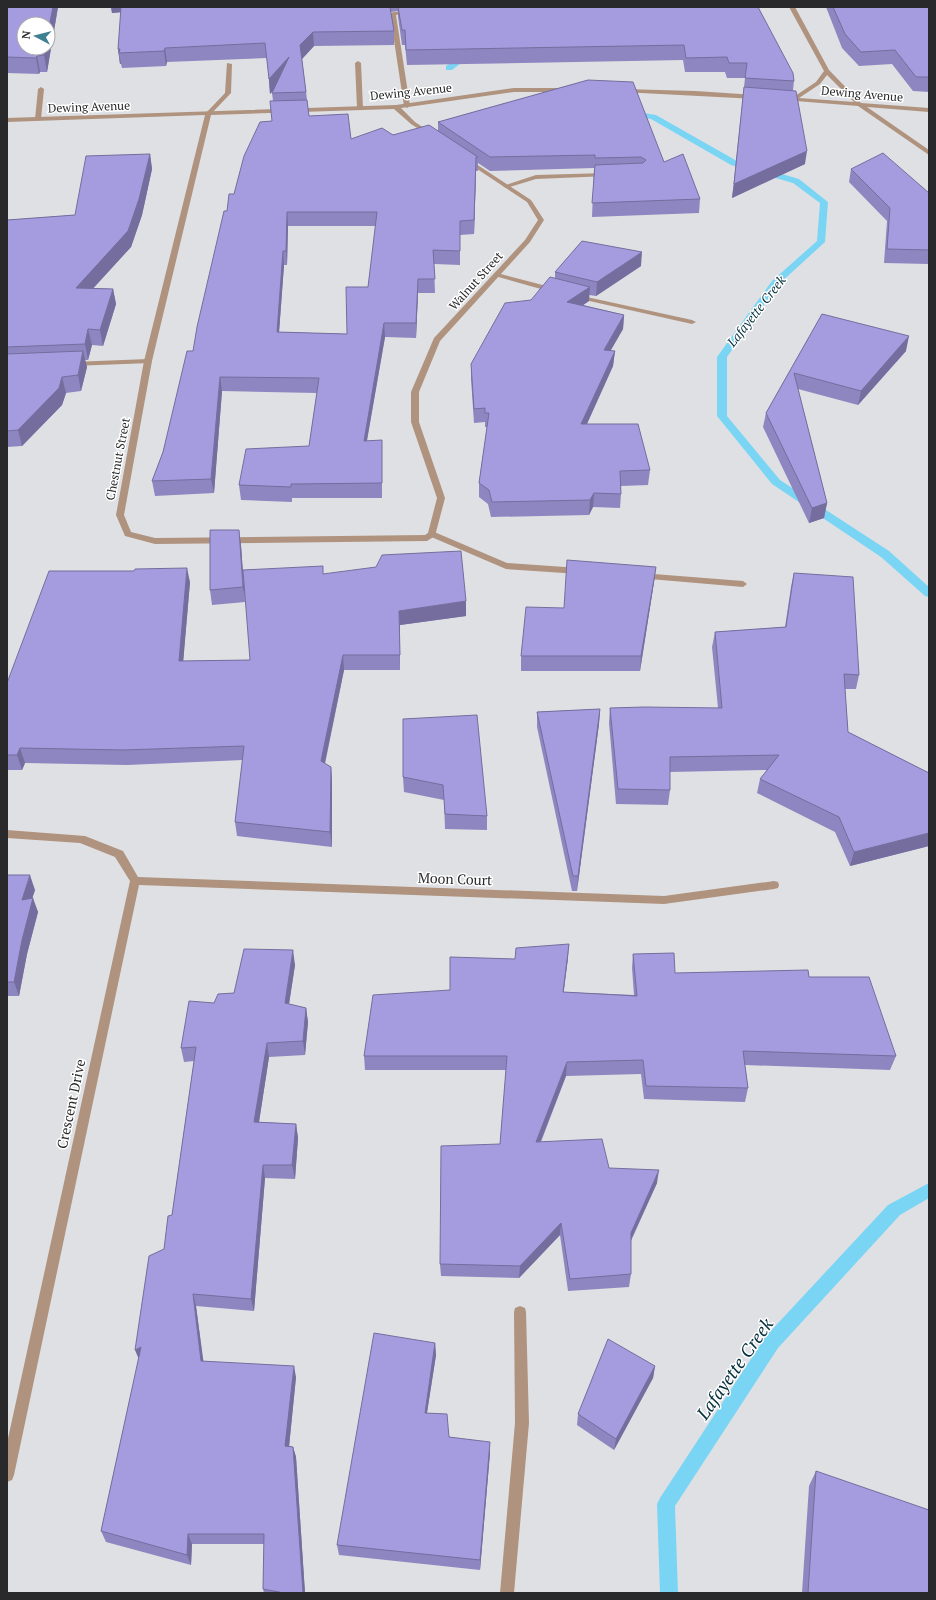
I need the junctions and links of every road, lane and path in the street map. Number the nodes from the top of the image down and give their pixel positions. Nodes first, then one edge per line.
1 (792, 7) edge
2 (416, 13) edge
3 (358, 63) dead end
4 (229, 64) edge
5 (827, 71) junction
6 (41, 89) dead end
7 (577, 90) edge
8 (616, 91) edge
9 (763, 98) edge
10 (778, 99) edge
11 (793, 100) junction
12 (407, 106) junction
13 (860, 106) junction
14 (396, 107) junction
15 (360, 108) junction
16 (929, 110) edge
17 (208, 114) junction
18 (38, 119) junction
19 (7, 120) edge
20 (440, 141) edge
21 (929, 153) edge
22 (459, 154) edge
23 (618, 175) edge
24 (506, 186) junction
25 (497, 275) junction
26 (692, 322) dead end
27 (148, 361) junction
28 (62, 365) edge
29 (432, 534) junction
30 (590, 572) edge
31 (636, 576) edge
32 (743, 584) dead end
33 (7, 834) edge
34 (135, 881) junction
35 (774, 885) dead end
36 (520, 1312) dead end
37 (7, 1476) edge
38 (507, 1593) edge

1 - 5 street
2 - 12 street
3 - 15 street
4 - 17 street
5 - 11 street, Dewing Avenue
5 - 13 street
6 - 18 street
7 - 12 street, Dewing Avenue
8 - 9 street
10 - 11 street, Dewing Avenue
11 - 13 street, Dewing Avenue
12 - 14 street, Dewing Avenue
13 - 16 street, Dewing Avenue
13 - 21 street
14 - 15 street, Dewing Avenue
14 - 20 street
15 - 17 street, Dewing Avenue
17 - 18 street, Dewing Avenue
17 - 27 street, Chestnut Street
18 - 19 street, Dewing Avenue
22 - 24 street, Walnut Street
23 - 24 street
24 - 25 street, Walnut Street
25 - 26 street
25 - 29 street, Walnut Street
27 - 28 street
27 - 29 street, Chestnut Street
29 - 30 street
31 - 32 street
33 - 34 street
34 - 35 street, Moon Court
34 - 37 street, Crescent Drive
36 - 38 street

